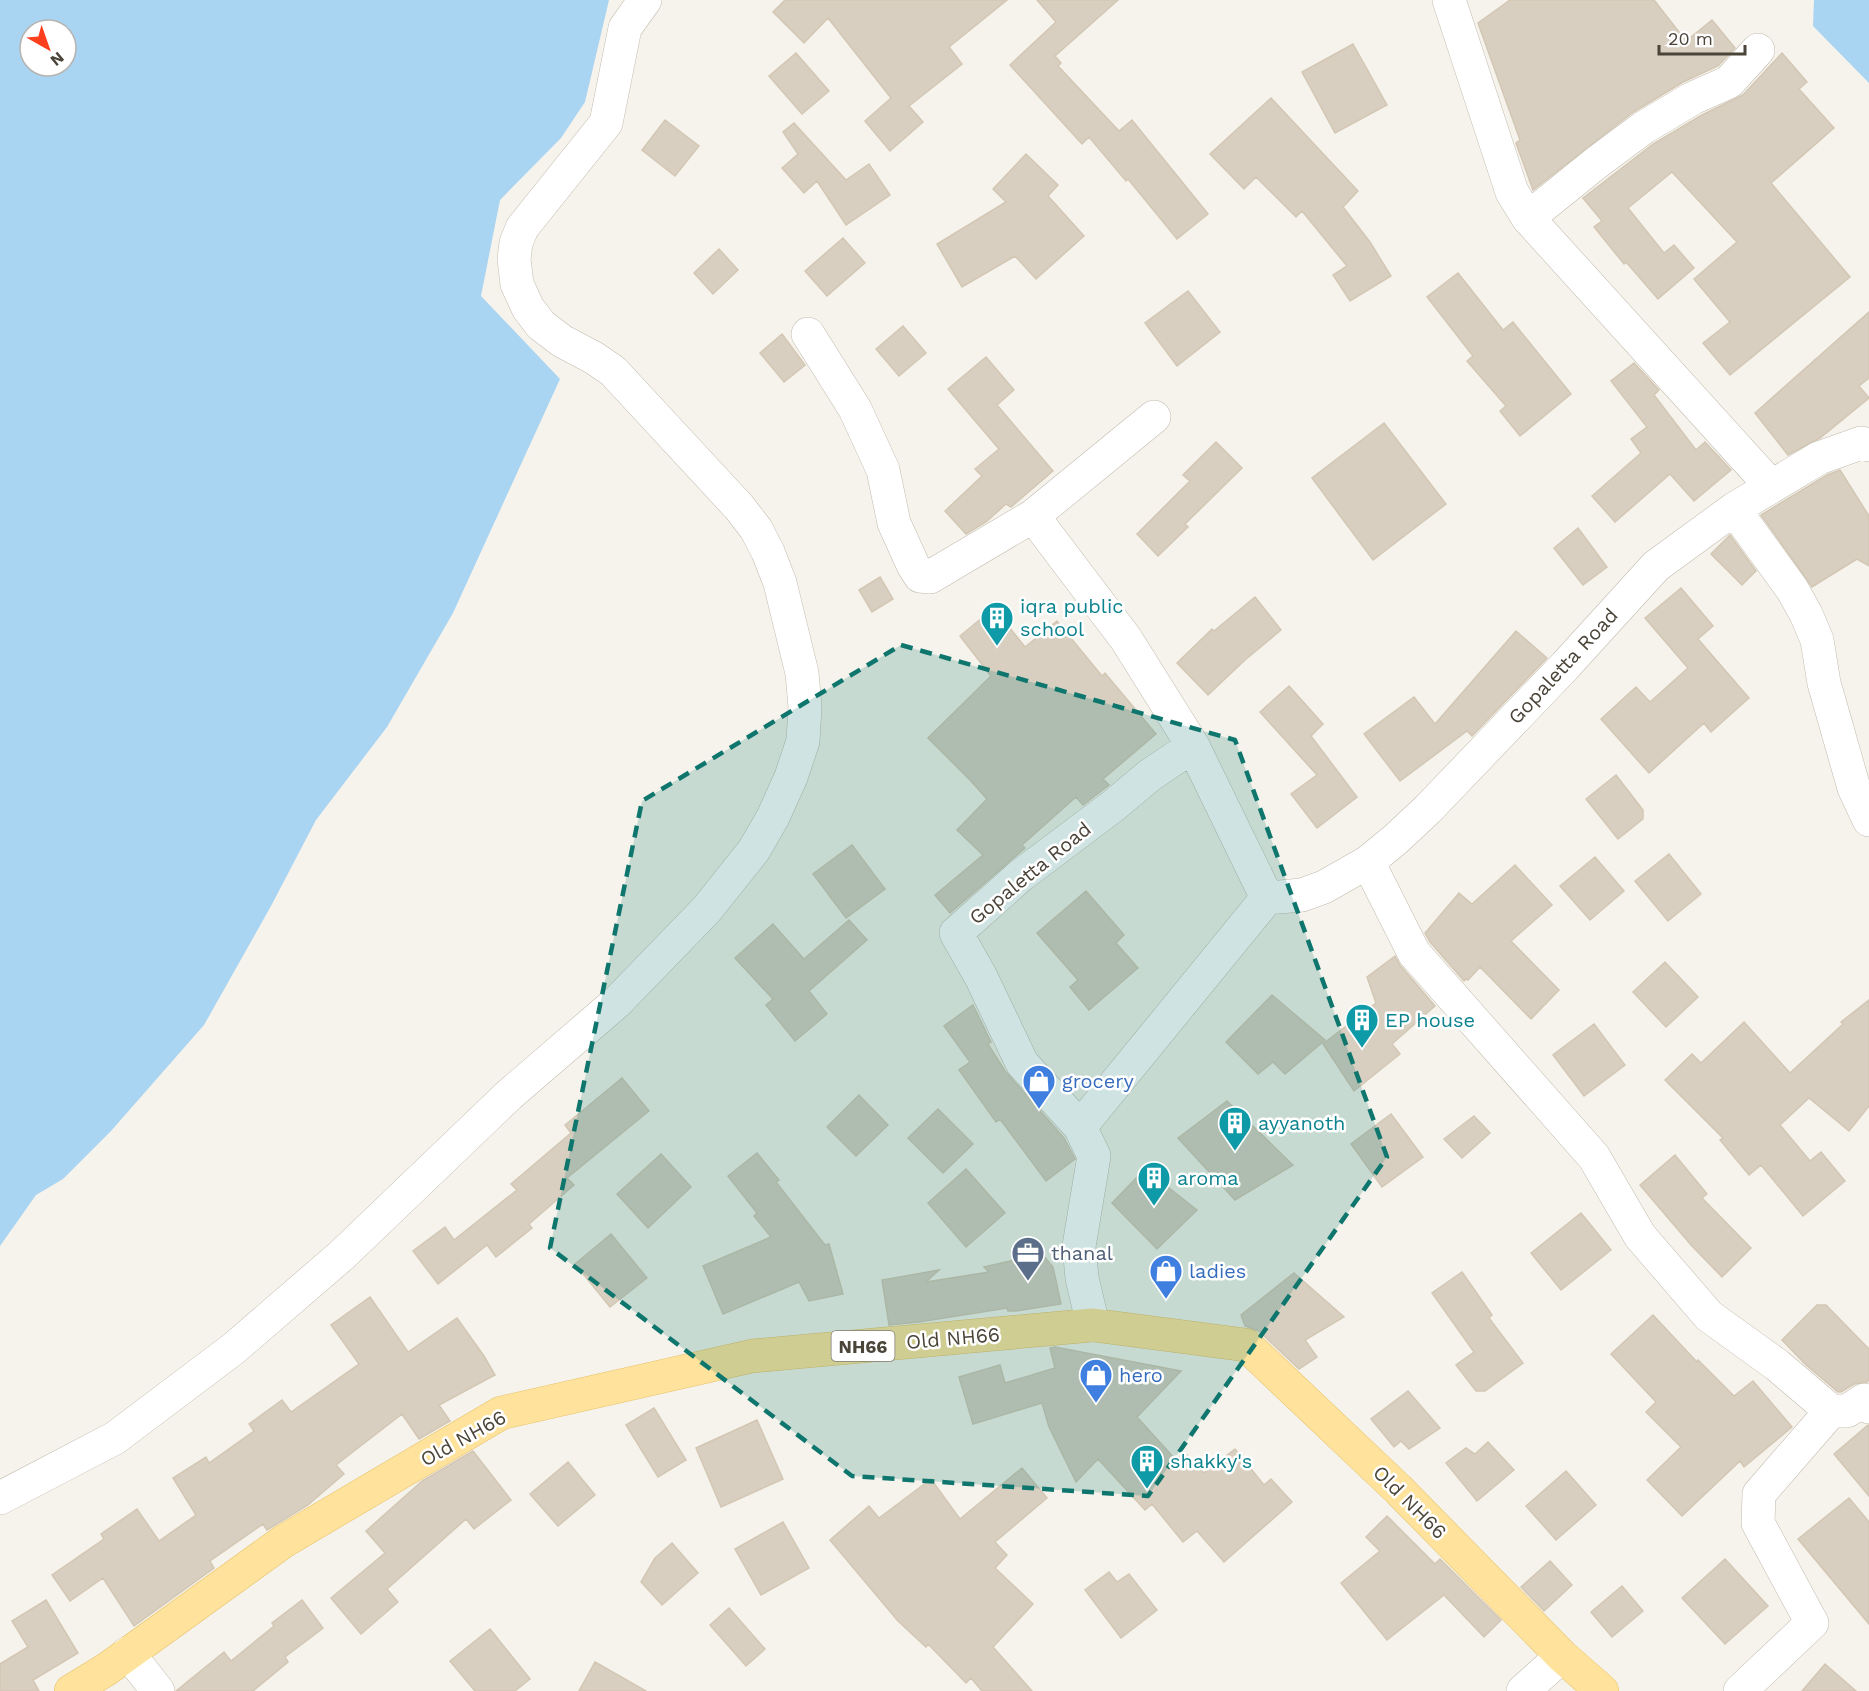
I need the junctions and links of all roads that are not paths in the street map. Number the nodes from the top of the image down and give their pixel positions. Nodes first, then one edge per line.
1 (645, 0) edge
2 (1449, 0) edge
3 (1758, 50) dead end
4 (1528, 218) junction
5 (808, 334) dead end
6 (1154, 417) dead end
7 (1869, 445) edge
8 (1771, 486) junction
9 (1734, 509) junction
10 (1033, 516) junction
11 (1193, 746) junction
12 (1869, 820) edge
13 (1368, 862) junction
14 (1267, 898) junction
15 (1080, 1127) junction
16 (1093, 1325) junction
17 (1867, 1400) edge
18 (1831, 1411) junction
19 (0, 1498) edge
20 (128, 1653) junction
21 (1562, 1656) junction
22 (71, 1691) edge
23 (158, 1691) edge
24 (1522, 1691) edge
25 (1602, 1691) edge
26 (1740, 1691) edge

1 - 19 street
2 - 4 street
3 - 4 street
4 - 8 street
5 - 10 street
6 - 10 street
7 - 8 street, Gopaletta Road
8 - 9 street, Gopaletta Road
9 - 12 street
9 - 13 street, Gopaletta Road
10 - 11 street
11 - 14 street
11 - 15 street, Gopaletta Road
13 - 14 street, Gopaletta Road
13 - 18 street
14 - 15 street
15 - 16 street, Gopaletta Road
16 - 20 main road, Old NH66 / NH66
16 - 21 main road, Old NH66 / NH66
17 - 18 street
18 - 26 street
20 - 22 main road, Old NH66 / NH66
20 - 23 street
21 - 24 street
21 - 25 main road, Old NH66 / NH66

